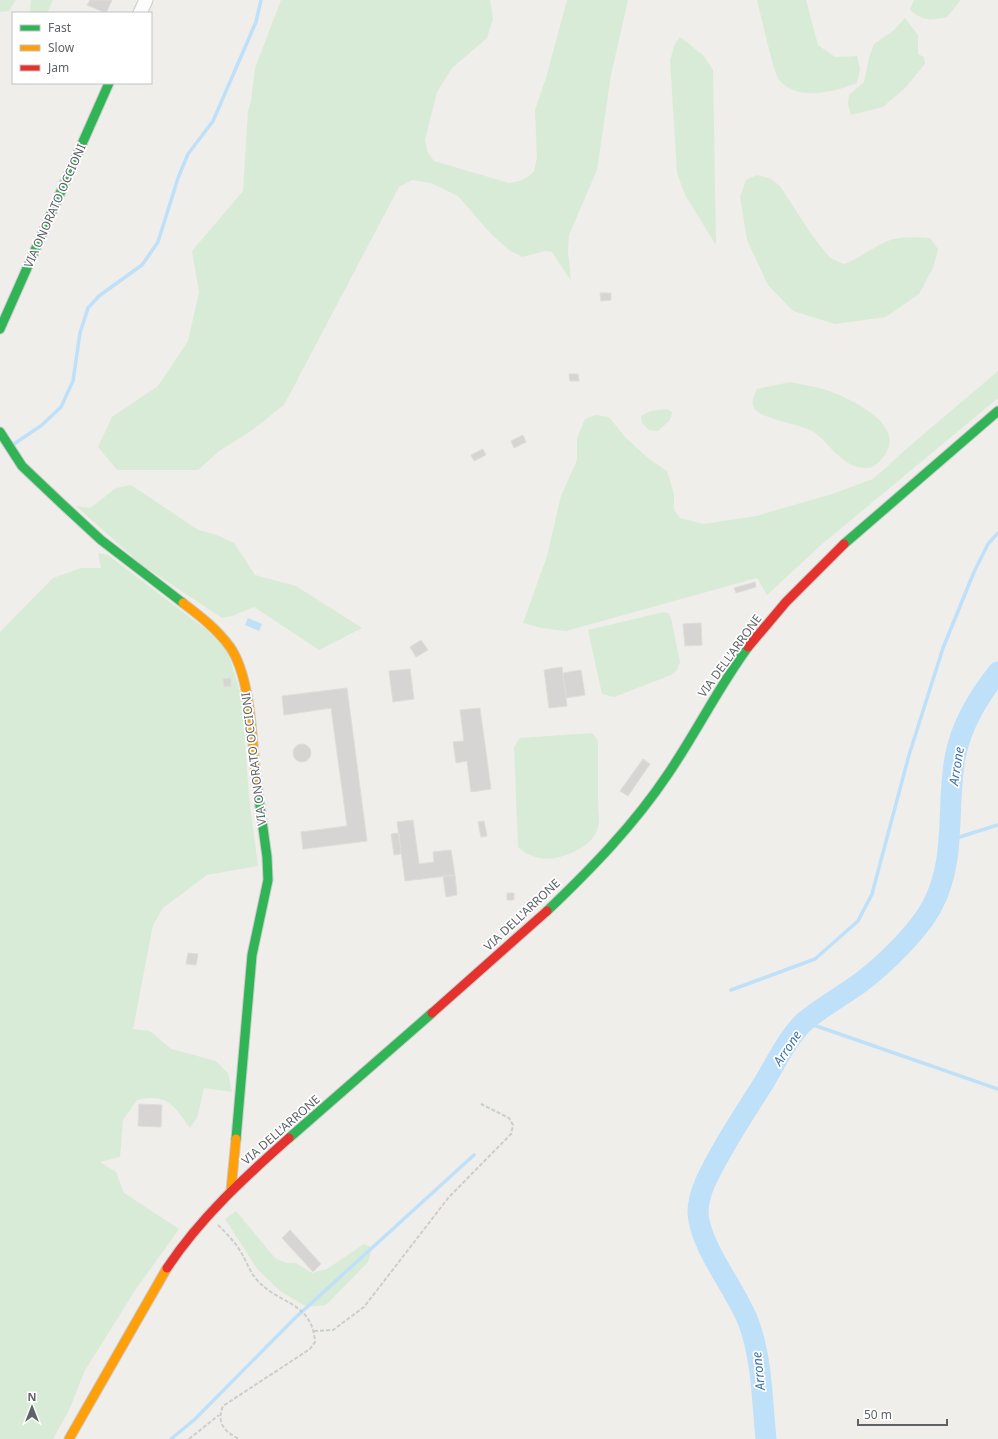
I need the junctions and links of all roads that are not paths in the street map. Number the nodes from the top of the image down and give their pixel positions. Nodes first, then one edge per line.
1 (146, 0) edge
2 (140, 12) edge
3 (109, 84) edge
4 (0, 329) edge
5 (998, 411) edge
6 (2, 435) edge
7 (231, 1190) junction
8 (69, 1439) edge

1 - 2 street
3 - 4 street, VIA ONORATO OCCIONI
5 - 7 street, VIA DELL'ARRONE
6 - 7 street, VIA ONORATO OCCIONI
7 - 8 street, VIA DELL'ARRONE

